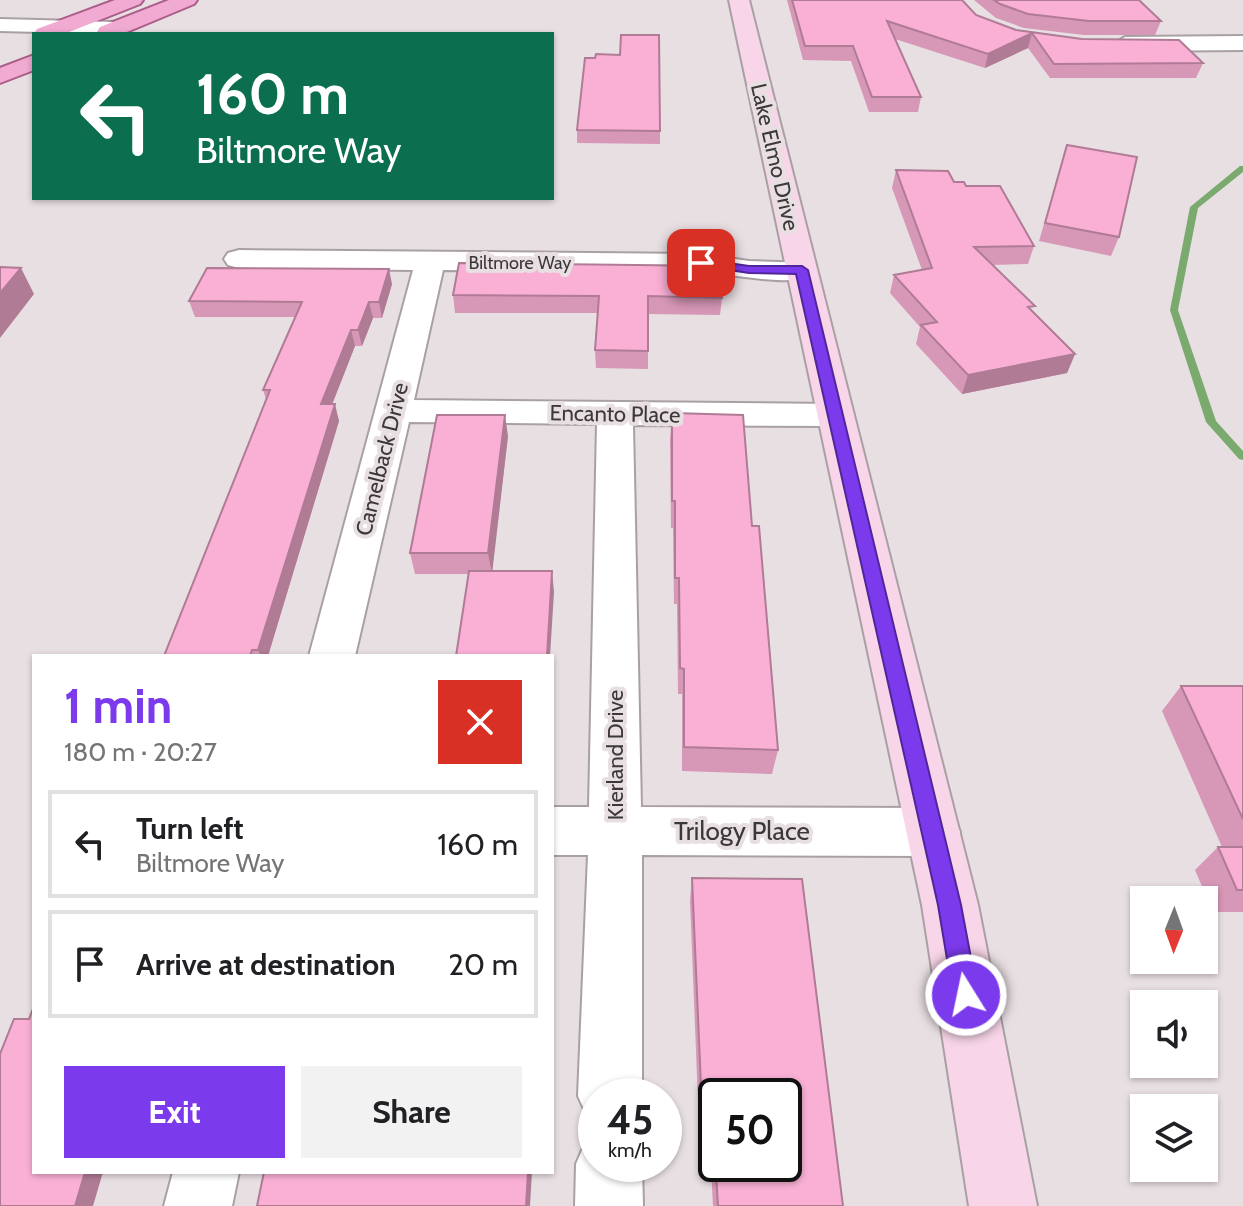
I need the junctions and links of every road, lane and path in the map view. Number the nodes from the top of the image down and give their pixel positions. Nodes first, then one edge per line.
1 (133, 0) edge
2 (187, 0) edge
3 (739, 0) edge
4 (0, 25) edge
5 (66, 25) junction
6 (109, 31) edge
7 (50, 32) edge
8 (32, 39) edge
9 (1105, 43) edge
10 (1243, 43) edge
11 (11, 47) dead end
12 (32, 63) edge
13 (0, 76) edge
14 (239, 259) dead end
15 (430, 262) junction
16 (802, 270) junction
17 (395, 411) junction
18 (615, 414) junction
19 (836, 415) junction
20 (333, 654) edge
21 (554, 831) edge
22 (615, 831) junction
23 (933, 832) junction
24 (610, 1078) edge
25 (206, 1174) edge
26 (609, 1182) edge
27 (198, 1206) edge
28 (609, 1206) edge
29 (1003, 1206) edge

1 - 5 main road
2 - 6 main road
3 - 16 main road, Lake Elmo Drive
4 - 5 street
5 - 6 street
5 - 7 main road
8 - 11 main road
9 - 10 street
12 - 13 main road
14 - 15 street, Biltmore Way
15 - 16 street, Biltmore Way
15 - 17 street, Camelback Drive
16 - 19 main road, Lake Elmo Drive
17 - 18 street, Encanto Place
17 - 20 street, Camelback Drive
18 - 19 street, Encanto Place
18 - 22 street, Kierland Drive
19 - 23 main road, Lake Elmo Drive
21 - 22 street, Trilogy Place
22 - 23 street, Trilogy Place
22 - 24 street, Kierland Drive
23 - 29 main road, Lake Elmo Drive
25 - 27 street
26 - 28 street

